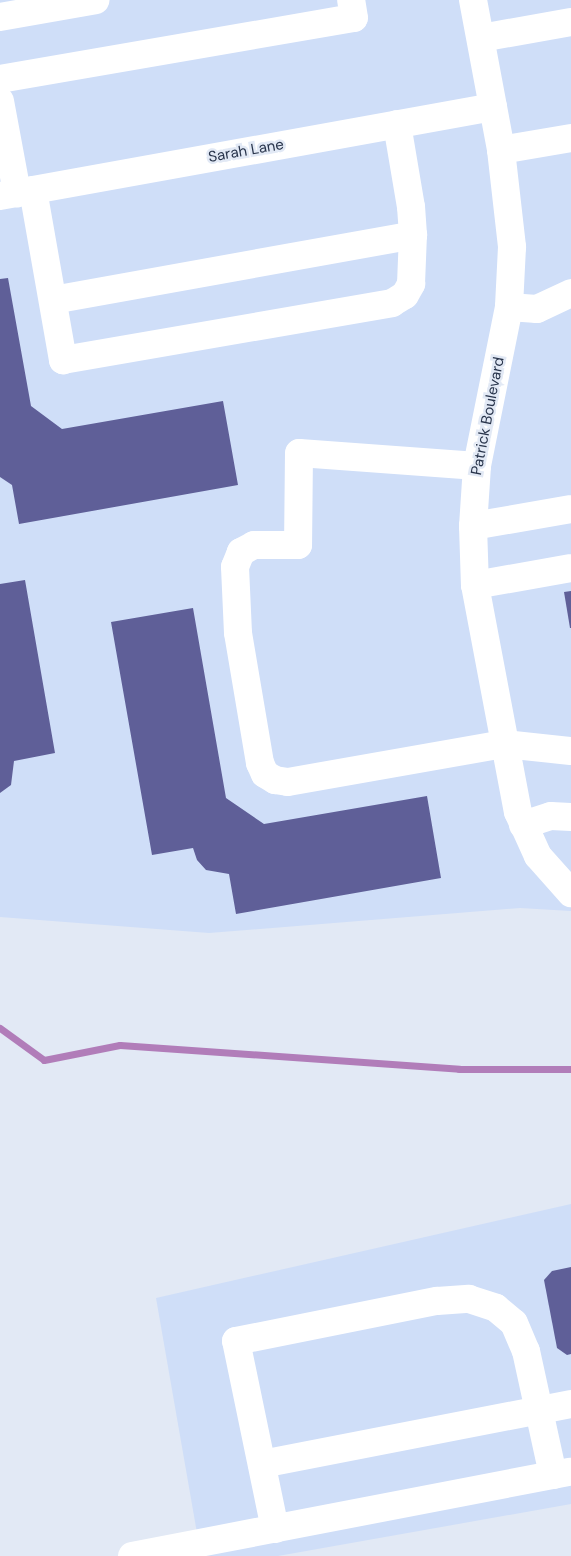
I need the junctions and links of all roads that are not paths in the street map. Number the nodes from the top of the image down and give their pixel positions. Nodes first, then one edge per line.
1 (96, 0) edge
2 (351, 0) edge
3 (474, 0) edge
4 (0, 16) edge
5 (571, 22) edge
6 (480, 38) junction
7 (0, 80) edge
8 (0, 102) edge
9 (493, 107) junction
10 (397, 124) junction
11 (571, 138) edge
12 (501, 150) junction
13 (17, 193) edge
14 (413, 235) junction
15 (571, 293) edge
16 (53, 300) junction
17 (509, 307) junction
18 (477, 466) junction
19 (571, 509) edge
20 (473, 526) junction
21 (571, 568) edge
22 (475, 585) junction
23 (504, 744) junction
24 (571, 751) edge
25 (571, 816) edge
26 (522, 825) junction
27 (571, 893) edge
28 (571, 1404) edge
29 (539, 1410) junction
30 (262, 1464) junction
31 (562, 1473) edge
32 (275, 1528) junction
33 (132, 1556) edge

1 - 4 street
2 - 7 street
3 - 6 street, Patrick Boulevard
5 - 6 street
6 - 9 street, Patrick Boulevard
8 - 13 street
9 - 10 street, Sarah Lane
9 - 12 street, Patrick Boulevard
10 - 13 street, Sarah Lane
10 - 14 street
11 - 12 street
12 - 17 street, Patrick Boulevard
13 - 16 street
14 - 16 street
14 - 16 street
15 - 17 street
17 - 18 street, Patrick Boulevard
18 - 20 street, Patrick Boulevard
18 - 23 street
19 - 20 street
20 - 22 street, Patrick Boulevard
21 - 22 street
22 - 23 street, Patrick Boulevard
23 - 24 street
23 - 26 street, Patrick Boulevard
25 - 26 street
26 - 27 street, Patrick Boulevard
28 - 29 street
29 - 30 street
29 - 30 street
29 - 31 street
30 - 32 street
31 - 32 street
32 - 33 street

